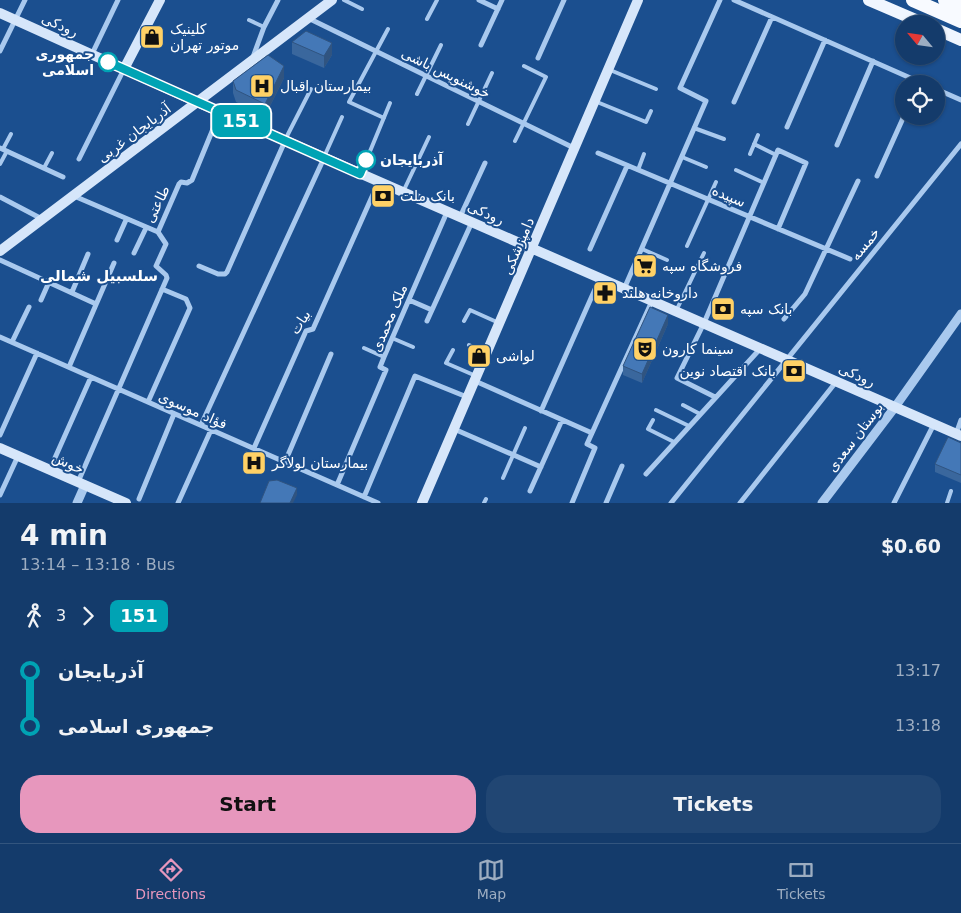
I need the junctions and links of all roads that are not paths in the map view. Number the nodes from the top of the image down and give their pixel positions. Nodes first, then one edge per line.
1 (25, 0) edge
2 (118, 0) edge
3 (160, 0) edge
4 (277, 0) edge
5 (332, 0) edge
6 (344, 0) edge
7 (436, 0) edge
8 (479, 0) edge
9 (502, 0) edge
10 (564, 0) edge
11 (638, 0) edge
12 (720, 0) edge
13 (734, 0) edge
14 (869, 0) edge
15 (891, 0) edge
16 (913, 0) edge
17 (945, 0) edge
18 (961, 7) edge
19 (362, 9) dead end
20 (498, 9) junction
21 (0, 13) edge
22 (905, 15) edge
23 (913, 15) edge
24 (772, 17) junction
25 (308, 18) junction
26 (428, 19) dead end
27 (15, 20) junction
28 (249, 20) dead end
29 (961, 21) edge
30 (264, 27) junction
31 (388, 30) dead end
32 (945, 33) edge
33 (825, 40) junction
34 (961, 40) edge
35 (441, 45) dead end
36 (481, 45) dead end
37 (0, 51) edge
38 (376, 51) junction
39 (91, 54) junction
40 (538, 58) dead end
41 (252, 60) junction
42 (873, 61) junction
43 (524, 66) dead end
44 (124, 69) junction
45 (608, 69) junction
46 (492, 73) dead end
47 (904, 75) edge
48 (426, 76) junction
49 (311, 89) dead end
50 (656, 89) dead end
51 (945, 93) edge
52 (417, 94) dead end
53 (961, 100) edge
54 (478, 101) junction
55 (595, 101) junction
56 (197, 102) junction
57 (734, 102) dead end
58 (390, 103) dead end
59 (651, 111) dead end
60 (220, 112) junction
61 (342, 117) dead end
62 (384, 118) junction
63 (524, 123) junction
64 (468, 124) dead end
65 (900, 125) edge
66 (787, 127) dead end
67 (694, 128) junction
68 (11, 134) dead end
69 (758, 135) dead end
70 (429, 137) dead end
71 (724, 139) dead end
72 (285, 140) junction
73 (515, 141) dead end
74 (754, 144) junction
75 (961, 144) edge
76 (837, 145) dead end
77 (574, 148) junction
78 (3, 149) edge
79 (52, 153) dead end
80 (598, 154) dead end
81 (644, 154) dead end
82 (750, 154) dead end
83 (776, 155) junction
84 (324, 157) junction
85 (682, 157) junction
86 (79, 159) dead end
87 (485, 163) dead end
88 (0, 164) edge
89 (627, 166) junction
90 (706, 167) dead end
91 (44, 168) junction
92 (638, 170) junction
93 (736, 170) dead end
94 (360, 174) junction
95 (877, 176) dead end
96 (63, 177) dead end
97 (858, 180) dead end
98 (379, 181) junction
99 (716, 182) dead end
100 (764, 183) junction
101 (670, 184) junction
102 (403, 192) junction
103 (73, 196) junction
104 (0, 197) edge
105 (708, 200) junction
106 (448, 212) junction
107 (460, 217) junction
108 (749, 217) junction
109 (43, 219) junction
110 (126, 220) junction
111 (472, 222) junction
112 (146, 228) junction
113 (778, 229) junction
114 (158, 232) junction
115 (117, 240) dead end
116 (4, 242) edge
117 (687, 246) dead end
118 (532, 248) junction
119 (590, 249) dead end
120 (642, 249) junction
121 (825, 249) junction
122 (0, 252) edge
123 (134, 252) dead end
124 (704, 253) dead end
125 (88, 254) dead end
126 (850, 259) dead end
127 (0, 260) edge
128 (667, 260) dead end
129 (114, 263) dead end
130 (199, 266) dead end
131 (600, 278) junction
132 (49, 282) junction
133 (162, 289) junction
134 (624, 289) junction
135 (72, 292) junction
136 (41, 300) dead end
137 (409, 300) junction
138 (652, 301) junction
139 (96, 304) junction
140 (28, 307) dead end
141 (432, 310) junction
142 (676, 312) junction
143 (961, 314) edge
144 (784, 319) dead end
145 (426, 321) dead end
146 (464, 322) dead end
147 (704, 323) junction
148 (500, 324) junction
149 (0, 337) edge
150 (392, 338) junction
151 (12, 342) junction
152 (469, 345) dead end
153 (413, 347) dead end
154 (364, 348) dead end
155 (760, 348) junction
156 (453, 350) dead end
157 (38, 353) junction
158 (486, 353) junction
159 (331, 354) dead end
160 (384, 357) junction
161 (786, 360) junction
162 (69, 367) junction
163 (91, 377) junction
164 (475, 379) junction
165 (836, 381) junction
166 (119, 389) junction
167 (715, 397) junction
168 (468, 398) junction
169 (148, 402) junction
170 (683, 405) dead end
171 (895, 407) junction
172 (541, 410) junction
173 (656, 410) dead end
174 (174, 414) junction
175 (700, 414) junction
176 (562, 420) junction
177 (652, 420) dead end
178 (961, 420) edge
179 (934, 424) junction
180 (201, 425) junction
181 (689, 426) junction
182 (525, 428) dead end
183 (454, 429) junction
184 (211, 430) junction
185 (592, 433) junction
186 (0, 435) edge
187 (958, 435) edge
188 (674, 442) junction
189 (0, 448) edge
190 (254, 448) junction
191 (513, 454) junction
192 (18, 456) junction
193 (285, 462) junction
194 (622, 466) dead end
195 (541, 467) junction
196 (50, 470) junction
197 (646, 474) dead end
198 (503, 478) dead end
199 (81, 484) junction
200 (337, 485) junction
201 (530, 491) dead end
202 (951, 491) dead end
203 (0, 495) edge
204 (364, 497) junction
205 (139, 499) dead end
206 (424, 502) edge
207 (77, 503) edge
208 (126, 503) edge
209 (178, 503) edge
210 (378, 503) edge
211 (572, 503) edge
212 (606, 503) edge
213 (671, 503) edge
214 (740, 503) edge
215 (822, 503) edge
216 (894, 503) edge
217 (946, 503) edge

1 - 27 street
2 - 39 street
3 - 44 main road
4 - 30 street
5 - 25 main road, آذربایجان غربی
6 - 19 lane
7 - 26 lane
8 - 20 street
9 - 20 street
10 - 40 street
11 - 45 main road, دامپزشکی
12 - 67 street
13 - 24 street
14 - 22 main road
15 - 23 main road
16 - 29 highway
17 - 18 highway
20 - 36 street
21 - 27 main road, رودکی
24 - 33 street
24 - 57 street
25 - 38 street, خوشنویس باشی
25 - 41 main road, آذربایجان غربی
27 - 37 street
27 - 39 main road, رودکی
28 - 30 lane
30 - 41 street
31 - 38 lane
32 - 34 main road
33 - 42 street
33 - 66 street
35 - 48 lane
38 - 48 street, خوشنویس باشی
38 - 62 lane
39 - 44 main road, رودکی
41 - 56 main road, آذربایجان غربی
42 - 47 street
42 - 76 street
43 - 63 lane
44 - 56 main road, رودکی
44 - 86 street
45 - 50 lane
45 - 55 main road, دامپزشکی
46 - 54 lane
48 - 52 lane
48 - 54 street, خوشنویس باشی
49 - 72 lane
51 - 53 street
54 - 63 street, خوشنویس باشی
54 - 64 lane
55 - 59 lane
55 - 77 main road, دامپزشکی
56 - 60 main road, رودکی
56 - 103 main road, آذربایجان غربی
58 - 62 lane
60 - 72 main road, رودکی
60 - 114 street, طاعتی
61 - 84 lane
62 - 94 lane
63 - 73 lane
63 - 77 street, خوشنویس باشی
65 - 95 street
67 - 71 lane
67 - 85 street
68 - 78 lane
69 - 74 lane
70 - 102 lane
72 - 84 main road, رودکی
72 - 130 street
74 - 82 lane
74 - 83 lane
75 - 161 street, خمسه
77 - 118 main road, دامپزشکی
78 - 88 lane
78 - 91 street
79 - 91 lane
80 - 89 street, سپیده
81 - 92 lane
83 - 100 street
83 - 113 street
84 - 94 main road, رودکی
84 - 180 street
85 - 90 lane
85 - 101 street
87 - 107 street
89 - 92 street, سپیده
89 - 119 street
91 - 96 street
92 - 101 street, سپیده
93 - 100 lane
94 - 98 main road, رودکی
97 - 121 street
98 - 102 main road, رودکی
98 - 190 street, بیات
99 - 105 lane
100 - 108 street
101 - 105 street, سپیده
101 - 120 street
102 - 106 main road, رودکی
103 - 109 main road, آذربایجان غربی
103 - 110 street, طاعتی
104 - 109 street
105 - 108 street, سپیده
105 - 117 lane
106 - 107 main road, رودکی
106 - 137 street, ملک محمدی
107 - 111 main road, رودکی
108 - 113 street, سپیده
108 - 147 street
109 - 116 main road, آذربایجان غربی
110 - 112 street, طاعتی
110 - 115 street
111 - 118 main road, رودکی
111 - 141 street
112 - 114 street, طاعتی
112 - 123 street
113 - 121 street, سپیده
114 - 133 street
116 - 122 main road, آذربایجان غربی
118 - 131 main road, رودکی
118 - 148 main road, دامپزشکی
120 - 128 lane
120 - 134 street
121 - 126 street, سپیده
121 - 144 street
124 - 142 lane
125 - 135 street
127 - 132 street
129 - 139 street
131 - 134 main road, رودکی
131 - 172 street
132 - 135 street
132 - 136 street
133 - 166 street
133 - 169 street
134 - 138 main road, رودکی
135 - 139 street
137 - 141 street
137 - 150 street, ملک محمدی
138 - 142 main road, رودکی
138 - 185 street
139 - 162 street
140 - 151 street
141 - 145 street
142 - 147 main road, رودکی
143 - 171 street, بوستان سعدی
146 - 148 lane
147 - 155 main road, رودکی
147 - 167 street
148 - 158 main road, دامپزشکی
149 - 151 street, فؤاد موسوی
150 - 153 lane
150 - 160 street, ملک محمدی
151 - 157 street, فؤاد موسوی
152 - 158 lane
154 - 160 lane
155 - 161 main road, رودکی
155 - 167 street
156 - 164 lane
157 - 162 street, فؤاد موسوی
157 - 186 street
158 - 164 main road, دامپزشکی
159 - 193 street
160 - 200 street, ملک محمدی
161 - 165 main road, رودکی
161 - 213 street, خمسه
162 - 163 street, فؤاد موسوی
163 - 166 street, فؤاد موسوی
163 - 196 street
164 - 168 main road, دامپزشکی
164 - 172 street
165 - 171 main road, رودکی
165 - 214 street
166 - 169 street, فؤاد موسوی
166 - 199 street
167 - 175 street
168 - 183 main road, دامپزشکی
168 - 204 street
169 - 174 street, فؤاد موسوی
170 - 175 lane
171 - 179 main road, رودکی
171 - 215 street, بوستان سعدی
172 - 176 street
173 - 181 lane
174 - 180 street, فؤاد موسوی
174 - 205 street
175 - 181 street
176 - 185 street
176 - 195 street
177 - 188 lane
178 - 187 street
179 - 187 main road, رودکی
179 - 216 street
180 - 184 street, فؤاد موسوی
181 - 188 street
182 - 191 lane
183 - 191 street
183 - 206 main road, دامپزشکی
184 - 190 street, فؤاد موسوی
184 - 209 street
185 - 211 street
188 - 197 street
189 - 192 main road, خوش
190 - 193 street, فؤاد موسوی
191 - 195 street
191 - 198 lane
192 - 196 main road, خوش
192 - 203 street
193 - 200 street, فؤاد موسوی
194 - 212 street
195 - 201 street
196 - 199 main road, خوش
199 - 207 street
199 - 208 main road, خوش
200 - 204 street, فؤاد موسوی
202 - 217 lane
204 - 210 street, فؤاد موسوی

